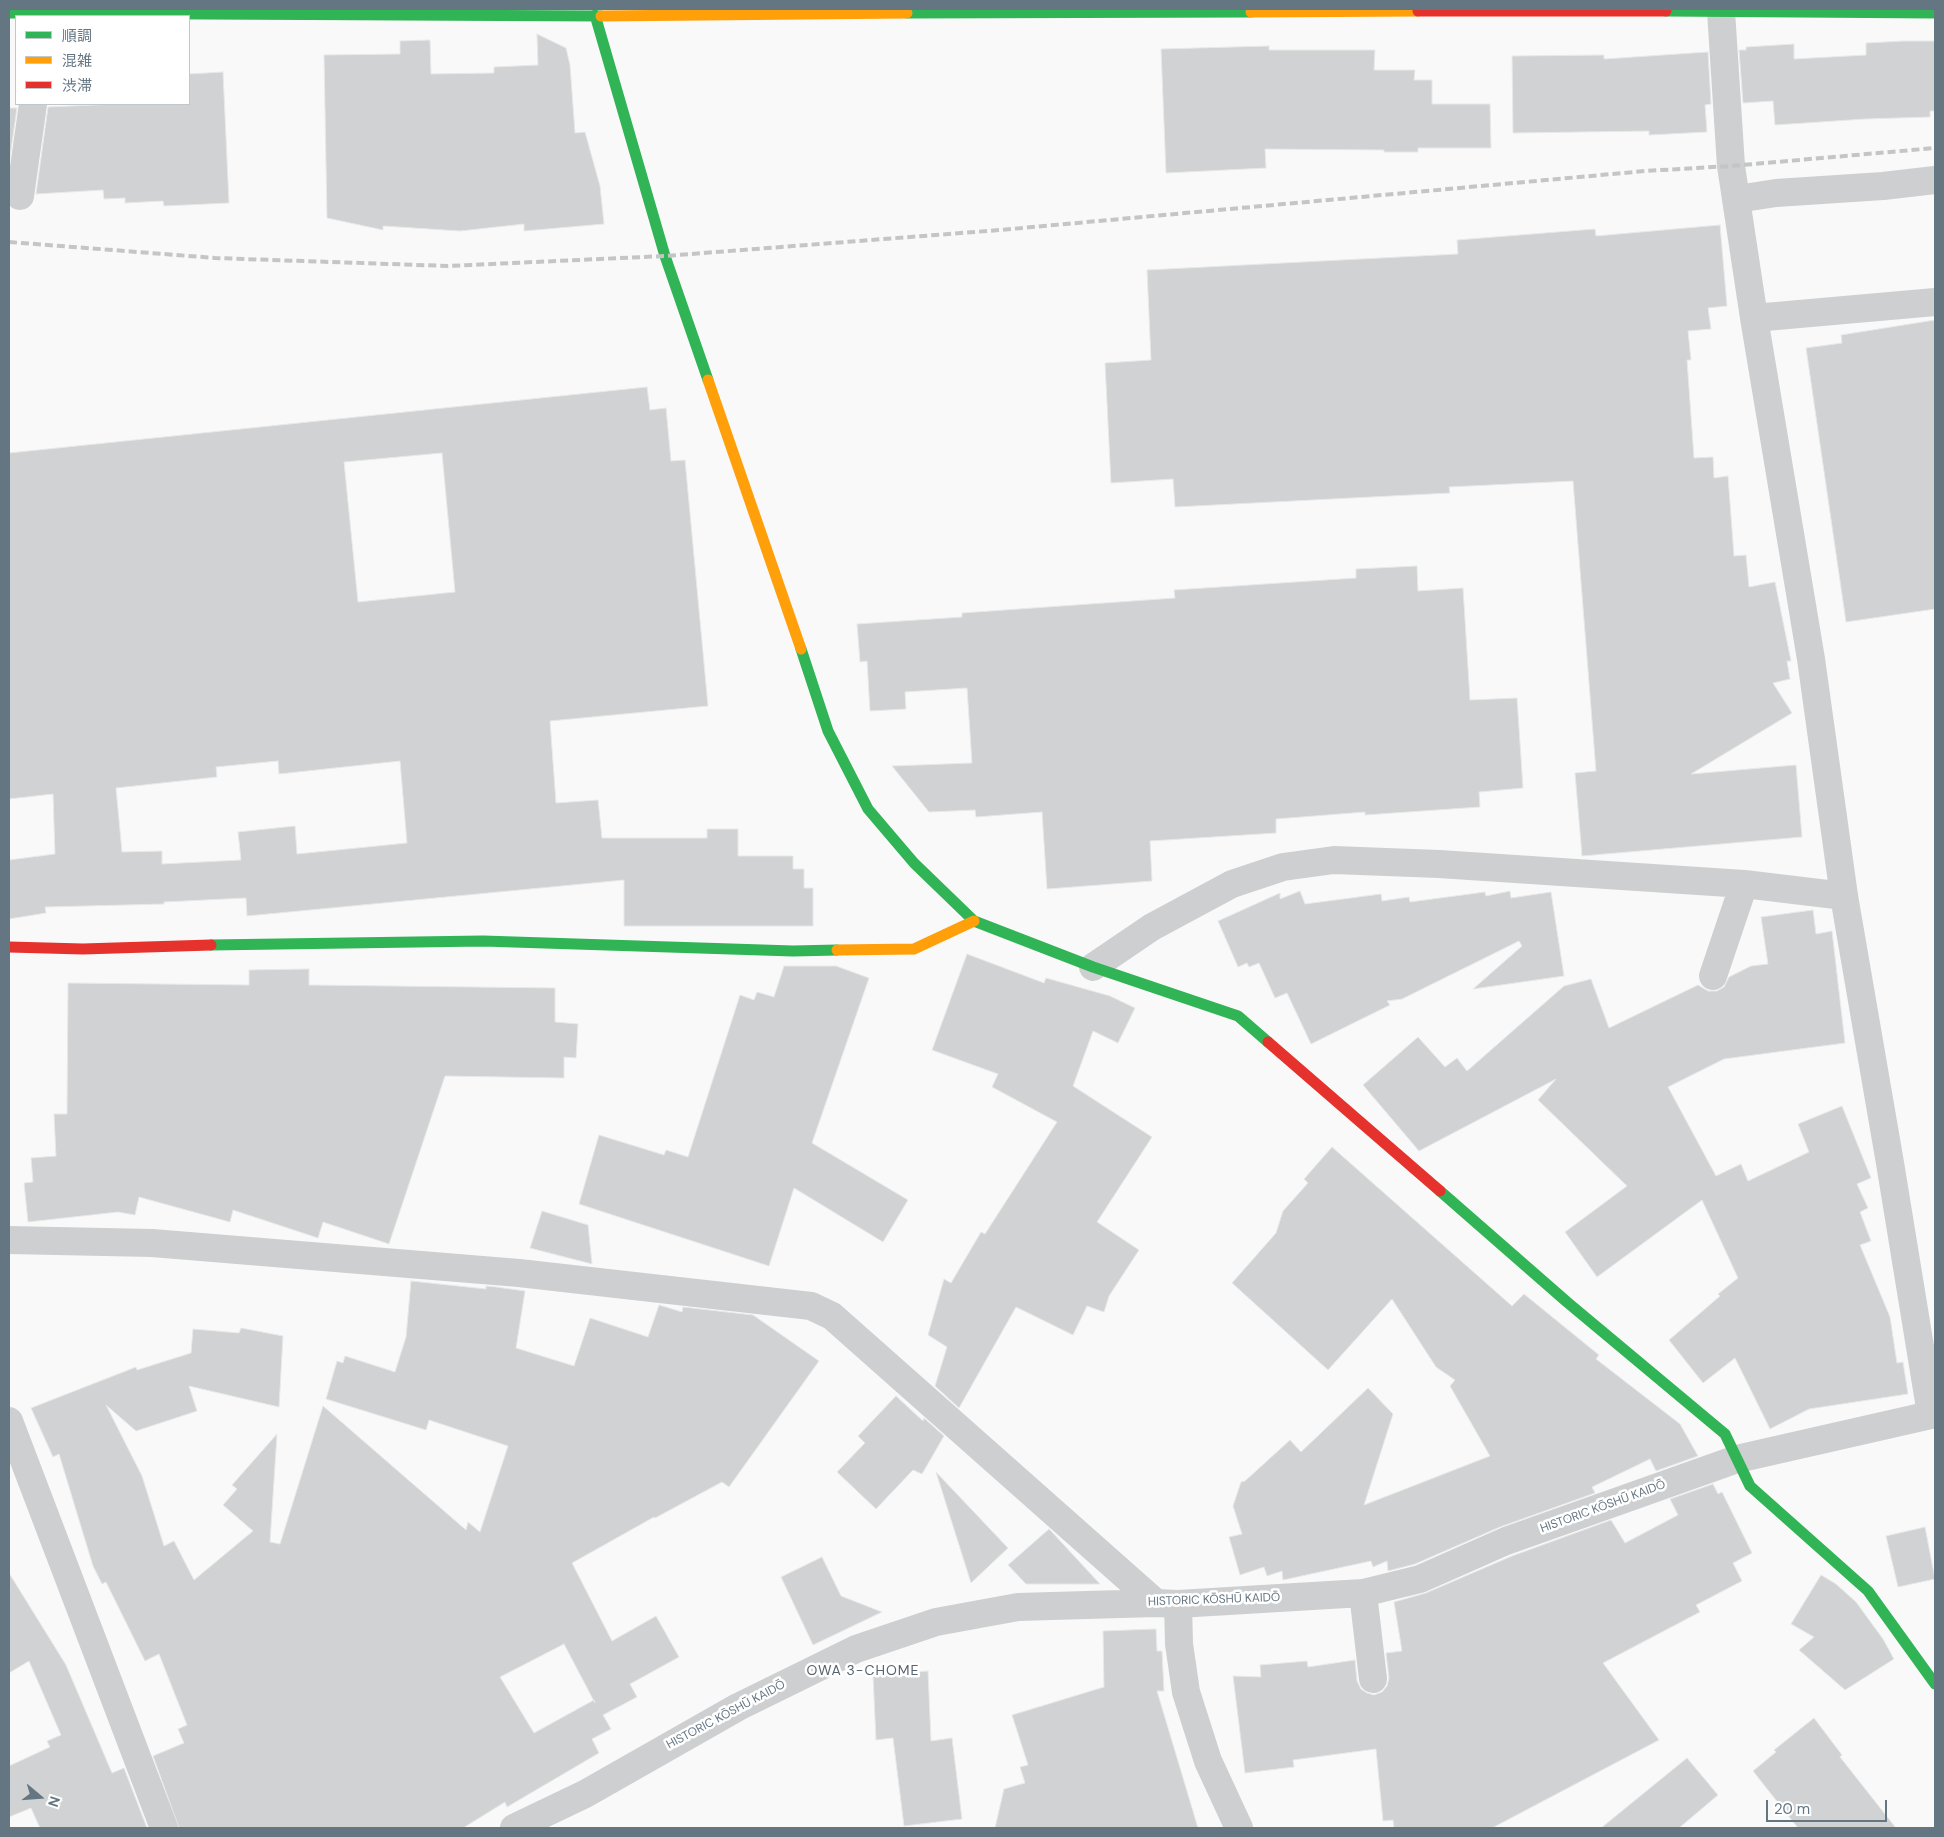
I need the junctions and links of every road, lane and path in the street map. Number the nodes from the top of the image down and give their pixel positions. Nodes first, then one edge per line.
1 (1721, 11) junction
2 (9, 13) edge
3 (51, 13) edge
4 (1935, 13) edge
5 (595, 15) junction
6 (33, 105) edge
7 (1935, 180) edge
8 (20, 196) dead end
9 (1737, 198) junction
10 (1935, 302) edge
11 (1754, 318) junction
12 (1744, 884) junction
13 (1844, 896) junction
14 (974, 921) junction
15 (9, 947) edge
16 (1093, 967) junction
17 (1713, 976) dead end
18 (9, 1240) edge
19 (1933, 1414) edge
20 (9, 1421) edge
21 (1737, 1459) junction
22 (1363, 1593) junction
23 (1167, 1603) junction
24 (1373, 1679) dead end
25 (1935, 1684) edge
26 (529, 1825) edge
27 (164, 1828) edge
28 (1239, 1828) edge

1 - 4 main road
1 - 5 main road
1 - 9 street
2 - 3 main road
3 - 5 main road
5 - 14 main road
6 - 8 street
7 - 9 street
9 - 11 street
10 - 11 street
11 - 13 street
12 - 13 street
12 - 16 street
12 - 17 street
13 - 19 street
14 - 15 main road
14 - 16 main road
16 - 21 main road
18 - 23 street
19 - 21 street, HISTORIC KŌSHŪ KAIDŌ
20 - 27 street
21 - 22 street, HISTORIC KŌSHŪ KAIDŌ
21 - 25 main road
22 - 23 street, HISTORIC KŌSHŪ KAIDŌ
22 - 24 street
23 - 26 street, HISTORIC KŌSHŪ KAIDŌ
23 - 28 street

